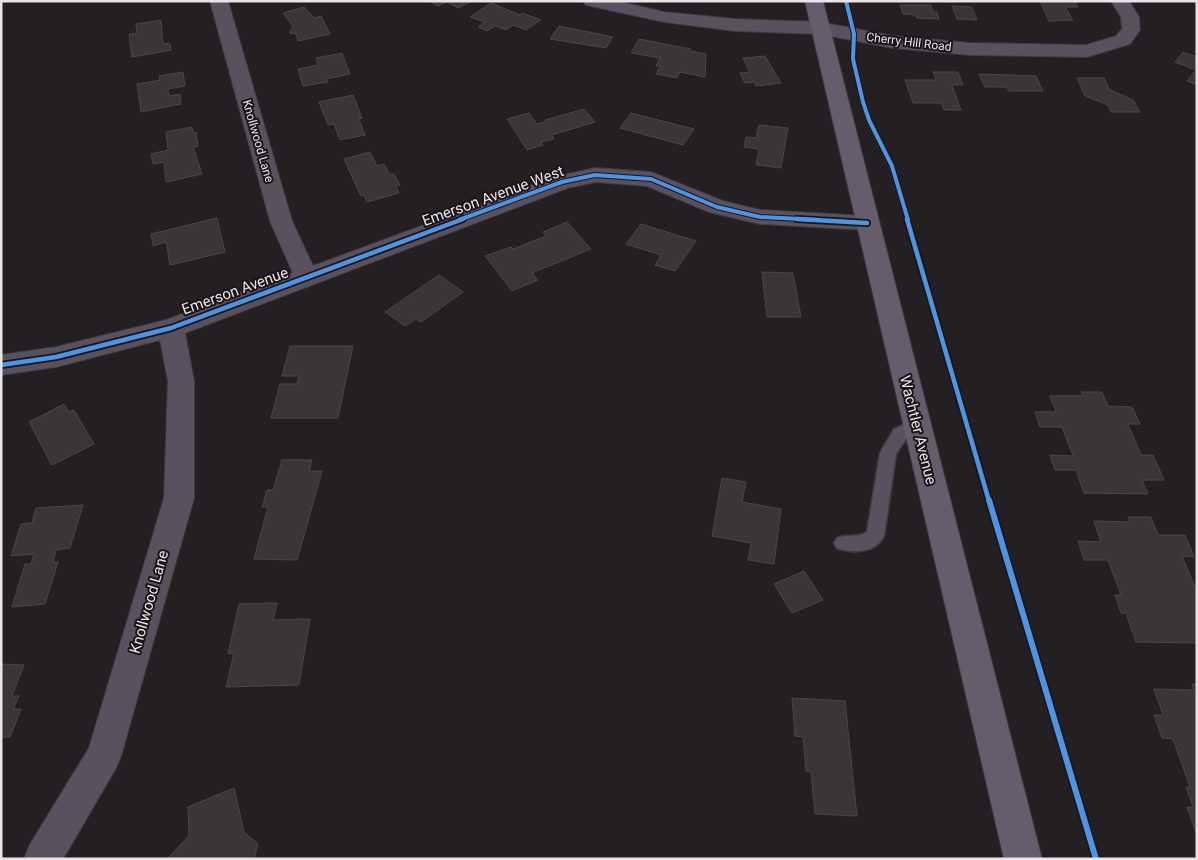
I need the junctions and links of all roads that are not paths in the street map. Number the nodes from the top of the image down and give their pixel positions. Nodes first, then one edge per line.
1 (219, 1) edge
2 (592, 1) edge
3 (814, 1) edge
4 (1120, 1) edge
5 (820, 28) junction
6 (868, 222) junction
7 (307, 278) junction
8 (171, 328) junction
9 (1, 365) edge
10 (917, 425) junction
11 (842, 543) dead end
12 (42, 859) edge
13 (1023, 859) edge

1 - 7 street, Knollwood Lane
2 - 5 street, Cherry Hill Road
3 - 5 street, Wachtler Avenue
4 - 5 street, Cherry Hill Road
5 - 6 street, Wachtler Avenue
6 - 7 street, Emerson Avenue West
6 - 10 street, Wachtler Avenue
7 - 8 street, Emerson Avenue
8 - 9 street
8 - 12 street, Knollwood Lane
10 - 11 lane
10 - 13 street, Wachtler Avenue

